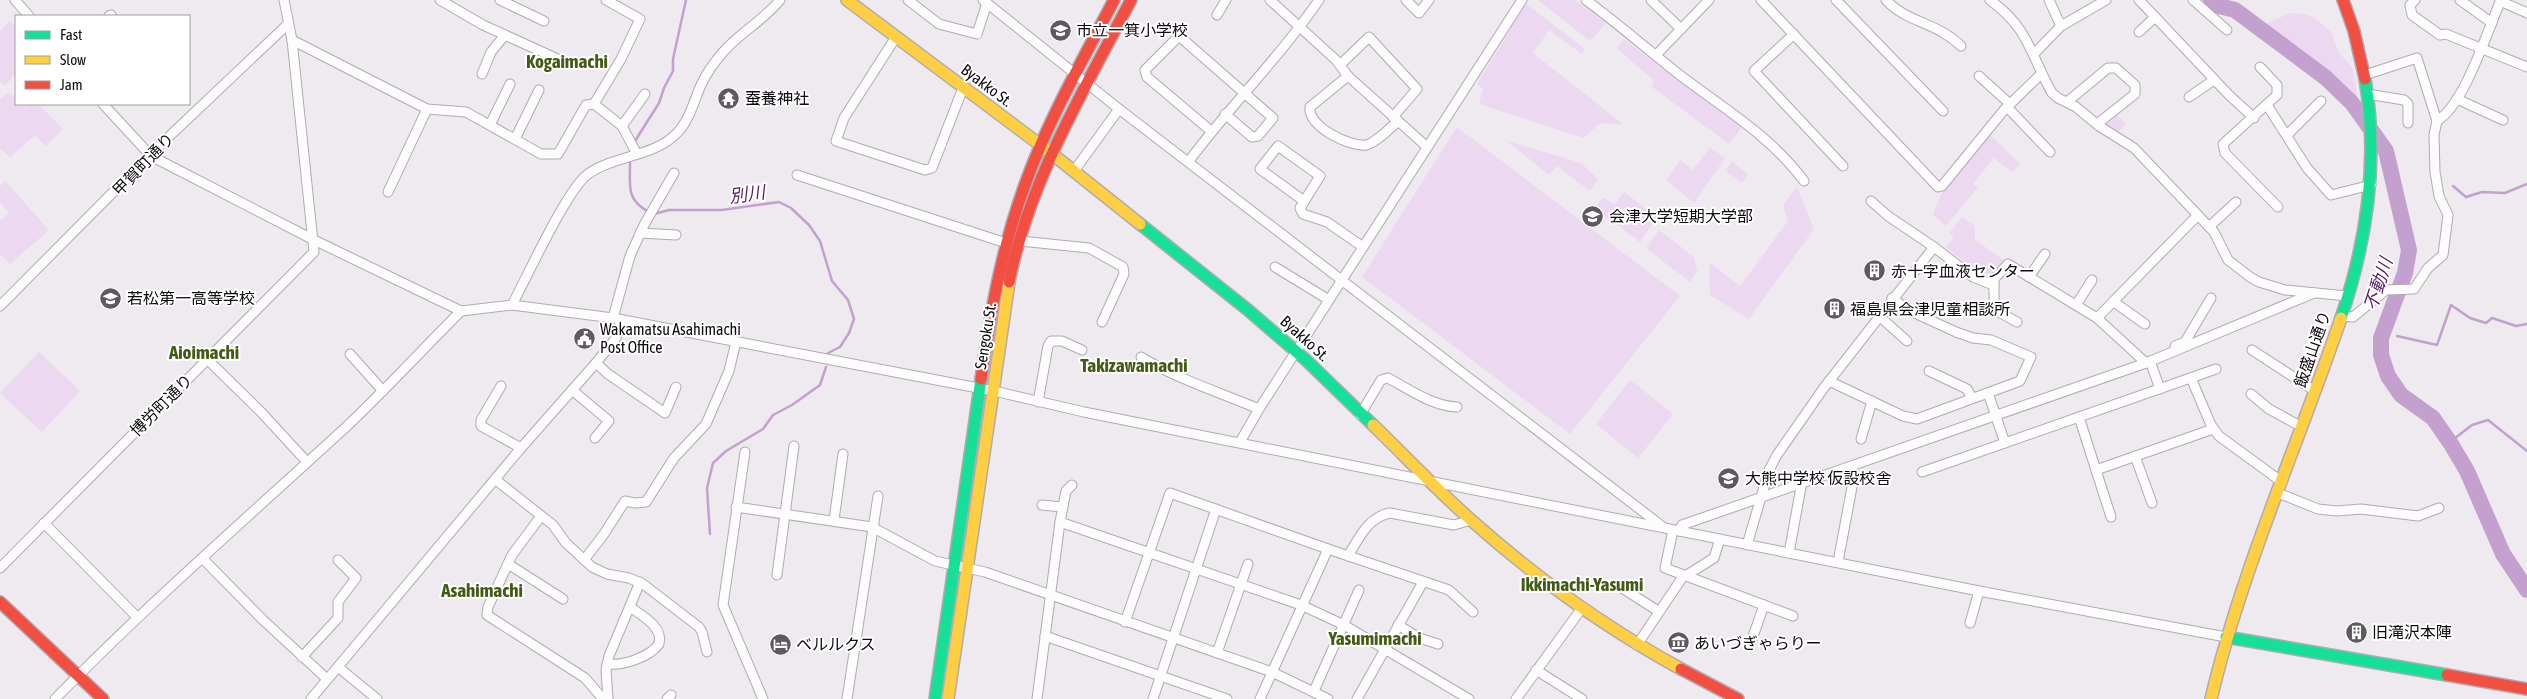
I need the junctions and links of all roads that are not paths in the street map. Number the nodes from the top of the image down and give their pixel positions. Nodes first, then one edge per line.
1 (16, 0) edge
2 (284, 0) edge
3 (440, 0) edge
4 (500, 0) edge
5 (780, 0) edge
6 (847, 0) edge
7 (908, 0) edge
8 (1114, 0) edge
9 (1130, 0) edge
10 (1226, 0) edge
11 (1270, 0) edge
12 (1319, 0) edge
13 (1406, 0) edge
14 (1429, 0) edge
15 (1522, 0) edge
16 (1586, 0) edge
17 (1652, 0) edge
18 (1709, 0) edge
19 (1836, 0) edge
20 (1886, 0) edge
21 (1990, 0) edge
22 (2049, 0) edge
23 (2106, 0) edge
24 (2139, 0) edge
25 (2193, 0) edge
26 (2342, 0) edge
27 (2415, 0) edge
28 (2460, 0) edge
29 (2500, 0) edge
30 (609, 1) edge
31 (1764, 1) edge
32 (985, 2) edge
33 (513, 3) edge
34 (453, 4) edge
35 (2527, 13) edge
36 (28, 15) edge
37 (1218, 15) dead end
38 (2155, 17) junction
39 (544, 22) dead end
40 (2492, 23) junction
41 (288, 24) junction
42 (2061, 26) junction
43 (1299, 28) junction
44 (1681, 28) junction
45 (2228, 30) dead end
46 (2139, 32) dead end
47 (1794, 34) junction
48 (505, 35) junction
49 (896, 37) junction
50 (292, 40) junction
51 (1961, 46) dead end
52 (2481, 49) junction
53 (2034, 54) junction
54 (1656, 55) junction
55 (560, 60) dead end
56 (1340, 65) junction
57 (2260, 67) dead end
58 (2527, 67) edge
59 (482, 74) dead end
60 (1076, 74) junction
61 (2041, 74) junction
62 (2365, 75) junction
63 (1348, 76) junction
64 (1979, 76) dead end
65 (2214, 80) junction
66 (1087, 83) junction
67 (510, 84) dead end
68 (963, 88) junction
69 (538, 90) dead end
70 (1243, 93) junction
71 (645, 94) dead end
72 (2367, 94) junction
73 (2189, 97) dead end
74 (2457, 100) junction
75 (2321, 101) dead end
76 (2067, 102) junction
77 (594, 104) junction
78 (104, 105) edge
79 (2009, 105) junction
80 (2267, 105) junction
81 (427, 109) junction
82 (1120, 109) junction
83 (1943, 112) dead end
84 (1225, 114) junction
85 (2254, 118) junction
86 (1395, 119) junction
87 (2503, 120) dead end
88 (2437, 121) junction
89 (2097, 124) junction
90 (2408, 124) dead end
91 (490, 125) junction
92 (622, 126) junction
93 (1211, 131) junction
94 (2287, 135) junction
95 (515, 139) junction
96 (1040, 146) junction
97 (1426, 146) junction
98 (2050, 152) dead end
99 (644, 153) junction
100 (1052, 153) junction
101 (151, 156) junction
102 (1189, 161) junction
103 (1843, 166) dead end
104 (1074, 171) junction
105 (674, 173) dead end
106 (797, 175) dead end
107 (1804, 181) dead end
108 (2371, 185) junction
109 (388, 192) dead end
110 (1304, 201) junction
111 (1871, 201) dead end
112 (2236, 202) dead end
113 (2278, 207) dead end
114 (2197, 216) junction
115 (2209, 227) junction
116 (642, 229) junction
117 (676, 235) dead end
118 (314, 240) junction
119 (1020, 241) junction
120 (1006, 243) junction
121 (1363, 247) junction
122 (1934, 247) junction
123 (2045, 254) dead end
124 (1275, 267) dead end
125 (2029, 277) junction
126 (1343, 279) junction
127 (2092, 280) dead end
128 (1993, 285) junction
129 (2314, 293) junction
130 (2347, 296) junction
131 (1892, 298) junction
132 (2211, 298) dead end
133 (1329, 300) junction
134 (2114, 302) junction
135 (512, 304) junction
136 (2076, 305) junction
137 (0, 306) edge
138 (461, 311) junction
139 (1879, 316) junction
140 (2341, 316) junction
141 (2097, 318) junction
142 (617, 319) junction
143 (1102, 322) dead end
144 (2017, 322) dead end
145 (2145, 324) dead end
146 (1907, 341) dead end
147 (736, 342) junction
148 (1082, 350) dead end
149 (2252, 350) dead end
150 (1297, 352) junction
151 (350, 354) dead end
152 (1141, 357) dead end
153 (207, 359) junction
154 (2146, 361) junction
155 (596, 363) junction
156 (2216, 369) dead end
157 (1929, 371) dead end
158 (2191, 378) junction
159 (1829, 381) junction
160 (501, 386) dead end
161 (676, 387) dead end
162 (979, 388) junction
163 (2160, 389) junction
164 (572, 390) junction
165 (383, 391) junction
166 (994, 391) junction
167 (2315, 391) junction
168 (1988, 393) junction
169 (2251, 394) dead end
170 (1972, 398) junction
171 (1872, 401) junction
172 (1038, 402) junction
173 (1457, 407) dead end
174 (1258, 409) junction
175 (1360, 414) junction
176 (1996, 416) junction
177 (2079, 417) junction
178 (2302, 427) junction
179 (2213, 428) junction
180 (595, 438) dead end
181 (1861, 439) dead end
182 (1240, 442) junction
183 (2005, 443) junction
184 (794, 446) dead end
185 (521, 448) junction
186 (745, 452) dead end
187 (843, 454) dead end
188 (2135, 456) junction
189 (307, 462) junction
190 (2096, 470) junction
191 (1922, 472) dead end
192 (496, 480) junction
193 (1430, 481) junction
194 (2282, 482) junction
195 (1072, 485) dead end
196 (1801, 486) dead end
197 (1852, 487) dead end
198 (2278, 493) junction
199 (1762, 495) junction
200 (878, 496) dead end
201 (2152, 503) dead end
202 (1042, 505) dead end
203 (1062, 507) junction
204 (736, 508) junction
205 (1216, 508) junction
206 (2439, 508) dead end
207 (784, 514) junction
208 (541, 516) junction
209 (2111, 517) dead end
210 (834, 520) junction
211 (1471, 520) junction
212 (1060, 522) junction
213 (44, 523) junction
214 (872, 527) junction
215 (1672, 530) junction
216 (1720, 539) junction
217 (1747, 545) junction
218 (1328, 548) junction
219 (1150, 552) junction
220 (1788, 553) junction
221 (1348, 556) junction
222 (203, 559) junction
223 (338, 560) dead end
224 (584, 560) junction
225 (1838, 562) junction
226 (508, 564) junction
227 (1248, 564) dead end
228 (954, 566) junction
229 (0, 568) edge
230 (1195, 568) junction
231 (968, 569) junction
232 (777, 575) dead end
233 (1687, 575) junction
234 (640, 582) junction
235 (1423, 582) junction
236 (1241, 584) junction
237 (1618, 586) dead end
238 (1359, 590) dead end
239 (1979, 591) junction
240 (1051, 596) junction
241 (563, 600) dead end
242 (0, 602) edge
243 (1301, 605) junction
244 (1764, 605) junction
245 (630, 607) junction
246 (1582, 608) junction
247 (1658, 611) junction
248 (1473, 612) dead end
249 (1793, 616) dead end
250 (137, 617) junction
251 (1125, 622) junction
252 (1970, 623) dead end
253 (1344, 625) junction
254 (1398, 625) junction
255 (1046, 636) junction
256 (2226, 637) junction
257 (1172, 638) junction
258 (1438, 644) dead end
259 (1637, 645) junction
260 (1750, 645) dead end
261 (1384, 649) junction
262 (707, 652) dead end
263 (1217, 654) junction
264 (302, 657) junction
265 (607, 664) junction
266 (338, 667) junction
267 (1536, 670) junction
268 (1272, 672) junction
269 (78, 676) junction
270 (1160, 676) junction
271 (327, 679) junction
272 (2527, 689) edge
273 (1314, 691) junction
274 (55, 699) edge
275 (103, 699) edge
276 (310, 699) edge
277 (377, 699) edge
278 (603, 699) edge
279 (608, 699) edge
280 (763, 699) edge
281 (848, 699) edge
282 (935, 699) edge
283 (948, 699) edge
284 (1037, 699) edge
285 (1153, 699) edge
286 (1227, 699) edge
287 (1260, 699) edge
288 (1328, 699) edge
289 (1357, 699) edge
290 (1469, 699) edge
291 (1516, 699) edge
292 (1582, 699) edge
293 (1738, 699) edge
294 (2211, 699) edge

1 - 36 street
2 - 41 street
3 - 34 street
4 - 33 street
5 - 99 street
6 - 49 street, Byakko St.
7 - 32 street
8 - 60 street, Sengoku St.
9 - 66 street, Sengoku St.
10 - 37 street
11 - 43 street
12 - 43 street
13 - 14 street
15 - 97 street
16 - 54 street
17 - 44 street
18 - 44 street
19 - 83 street
20 - 51 street
21 - 53 street
22 - 42 street
23 - 42 street
24 - 38 street
25 - 45 street
26 - 62 street, 飯盛山通り
27 - 52 street
28 - 40 street
29 - 35 street
29 - 40 street
30 - 77 street
31 - 47 street
32 - 60 street
33 - 39 street
34 - 48 street
38 - 46 street
38 - 65 street
40 - 52 street
41 - 50 street
41 - 101 street, 甲賀町通り
42 - 53 street
43 - 56 street
43 - 70 street
44 - 54 street
47 - 79 street
47 - 103 street
48 - 55 street
48 - 59 street
49 - 68 street, Byakko St.
49 - 68 street
50 - 81 street
50 - 118 street
52 - 58 street
52 - 74 street
53 - 61 street
54 - 107 street
56 - 63 street
56 - 86 street
57 - 80 street
60 - 66 street
60 - 96 street, Sengoku St.
61 - 76 street
61 - 79 street
62 - 72 street, 飯盛山通り
62 - 88 street
63 - 86 street
63 - 86 street
64 - 79 street
65 - 73 street
65 - 85 street
66 - 82 street
66 - 100 street, Sengoku St.
67 - 91 street
68 - 96 street, Byakko St.
69 - 95 street
70 - 84 street
70 - 84 street
70 - 93 street
71 - 92 street
72 - 90 street
72 - 108 street, 飯盛山通り
74 - 87 street
74 - 88 street
75 - 94 street
76 - 89 street
76 - 89 street
77 - 92 street
77 - 95 street
78 - 101 street
79 - 98 street
80 - 85 street
80 - 94 street
81 - 91 street
81 - 109 street
82 - 102 street
82 - 104 street
84 - 93 street
85 - 113 street
86 - 97 street
88 - 140 street
89 - 114 street
91 - 95 street
92 - 99 street
93 - 102 street
94 - 108 street
96 - 100 street, Byakko St.
96 - 120 street, Sengoku St.
97 - 121 street
99 - 135 street
100 - 104 street, Byakko St.
100 - 119 street, Sengoku St.
101 - 118 street
101 - 137 street, 甲賀町通り
102 - 126 street
104 - 150 street, Byakko St.
105 - 116 street
106 - 120 street
108 - 130 street, 飯盛山通り
110 - 110 street
110 - 121 street
111 - 122 street
112 - 115 street
114 - 115 street
114 - 134 street
115 - 129 street
116 - 117 street
116 - 142 street
118 - 138 street
118 - 153 street, 博労町通り
119 - 143 street
119 - 166 street, Sengoku St.
120 - 162 street, Sengoku St.
121 - 126 street
122 - 128 street
122 - 131 street
123 - 125 street
124 - 133 street
125 - 128 street
125 - 136 street
126 - 133 street
126 - 215 street
127 - 136 street
128 - 144 street
129 - 130 street
129 - 154 street
130 - 140 street, 飯盛山通り
131 - 139 street
131 - 168 street
132 - 154 street
133 - 150 street
134 - 141 street
134 - 145 street
135 - 138 street
135 - 142 street
136 - 141 street
138 - 165 street
139 - 146 street
139 - 159 street
140 - 167 street, 飯盛山通り
141 - 154 street
142 - 147 street
142 - 155 street
147 - 162 street
147 - 224 street
148 - 172 street
149 - 167 street
150 - 174 street
150 - 175 street, Byakko St.
151 - 165 street
152 - 174 street
153 - 189 street
153 - 213 street, 博労町通り
154 - 163 street
154 - 176 street
155 - 161 street
155 - 164 street
156 - 158 street
157 - 170 street
158 - 163 street
158 - 179 street
159 - 171 street
159 - 199 street
160 - 185 street
162 - 166 street
162 - 228 street, Sengoku St.
163 - 177 street
164 - 180 street
164 - 185 street
165 - 189 street
166 - 172 street
166 - 231 street, Sengoku St.
167 - 178 street, 飯盛山通り
168 - 170 street
168 - 176 street
169 - 178 street
170 - 171 street
171 - 181 street
172 - 182 street
173 - 175 street
174 - 182 street
175 - 193 street, Byakko St.
176 - 183 street
176 - 199 street
177 - 183 street
177 - 190 street
178 - 194 street, 飯盛山通り
179 - 188 street
179 - 194 street
182 - 193 street
183 - 191 street
184 - 207 street
185 - 192 street
186 - 204 street
187 - 210 street
188 - 190 street
188 - 201 street
189 - 222 street
190 - 209 street
192 - 208 street
192 - 266 street
193 - 211 street, Byakko St.
193 - 215 street
194 - 198 street, 飯盛山通り
195 - 203 street
196 - 220 street
197 - 225 street
198 - 206 street
198 - 256 street, 飯盛山通り
199 - 215 street
199 - 217 street
200 - 214 street
202 - 203 street
203 - 212 street
204 - 207 street
204 - 280 street
205 - 218 street
205 - 219 street
205 - 230 street
207 - 210 street
207 - 232 street
208 - 224 street
208 - 226 street
210 - 214 street
211 - 221 street
211 - 246 street, Byakko St.
212 - 219 street
212 - 240 street
213 - 229 street, 博労町通り
213 - 250 street
214 - 228 street
214 - 281 street
215 - 216 street
215 - 233 street
216 - 217 street
216 - 233 street
217 - 220 street
218 - 221 street
218 - 243 street
219 - 230 street
219 - 251 street
220 - 225 street
221 - 235 street
222 - 250 street
222 - 264 street
223 - 264 street
224 - 234 street
225 - 239 street
226 - 241 street
226 - 278 street
227 - 236 street
228 - 231 street
228 - 282 street, Sengoku St.
230 - 236 street
230 - 257 street
231 - 240 street
231 - 283 street, Sengoku St.
233 - 244 street
233 - 247 street
234 - 245 street
234 - 262 street
235 - 248 street
235 - 254 street
236 - 243 street
236 - 263 street
237 - 247 street
238 - 253 street
239 - 252 street
239 - 256 street
240 - 251 street
240 - 255 street
242 - 269 street
243 - 253 street
243 - 268 street
244 - 249 street
244 - 260 street
245 - 265 street
245 - 265 street
246 - 259 street, Byakko St.
246 - 267 street
247 - 259 street
250 - 269 street
251 - 257 street
253 - 261 street
253 - 273 street
254 - 258 street
254 - 261 street
255 - 270 street
255 - 284 street
256 - 272 street
256 - 294 street, 飯盛山通り
257 - 263 street
257 - 270 street
259 - 293 street, Byakko St.
261 - 289 street
261 - 290 street
263 - 268 street
264 - 271 street
265 - 279 street
266 - 271 street
266 - 277 street
267 - 291 street
267 - 292 street
268 - 273 street
268 - 287 street
269 - 274 street
269 - 275 street
270 - 285 street
270 - 286 street
271 - 276 street
273 - 288 street

